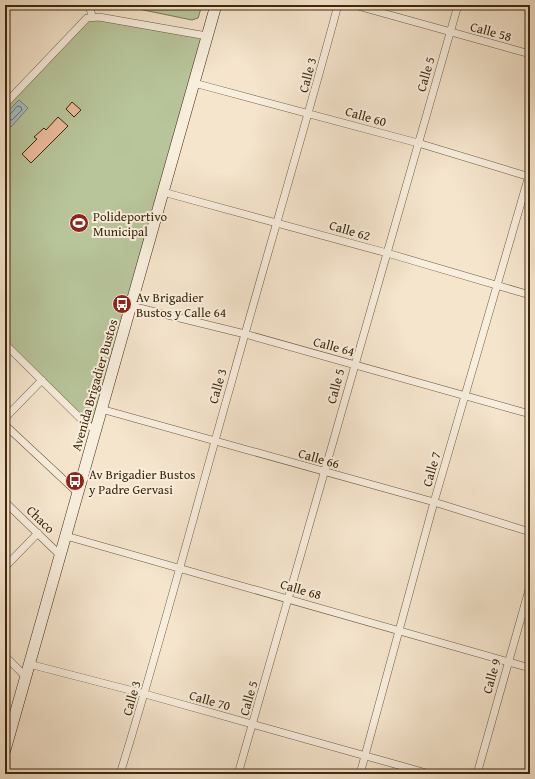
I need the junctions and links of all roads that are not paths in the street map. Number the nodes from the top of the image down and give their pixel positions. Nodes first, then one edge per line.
1 (90, 5) edge
2 (216, 5) edge
3 (338, 5) edge
4 (354, 5) edge
5 (458, 5) edge
6 (92, 16) junction
7 (450, 32) junction
8 (207, 36) junction
9 (530, 54) edge
10 (194, 83) junction
11 (5, 104) edge
12 (309, 113) junction
13 (418, 143) junction
14 (530, 175) edge
15 (163, 192) junction
16 (278, 222) junction
17 (387, 253) junction
18 (497, 285) junction
19 (530, 295) edge
20 (131, 306) junction
21 (244, 334) junction
22 (5, 344) edge
23 (354, 364) junction
24 (42, 380) junction
25 (465, 395) junction
26 (102, 409) junction
27 (530, 414) edge
28 (5, 418) edge
29 (5, 425) edge
30 (95, 430) junction
31 (214, 441) junction
32 (324, 472) junction
33 (78, 493) junction
34 (5, 502) edge
35 (434, 502) junction
36 (530, 532) edge
37 (38, 533) junction
38 (66, 536) junction
39 (60, 555) junction
40 (5, 567) edge
41 (179, 567) junction
42 (530, 586) edge
43 (289, 598) junction
44 (399, 629) junction
45 (5, 656) edge
46 (508, 661) junction
47 (29, 664) junction
48 (530, 668) edge
49 (26, 677) junction
50 (145, 694) junction
51 (253, 725) junction
52 (5, 750) edge
53 (365, 756) junction
54 (120, 774) edge
55 (238, 774) edge
56 (360, 774) edge
57 (430, 774) edge
58 (477, 774) edge

1 - 6 street
2 - 8 street, Avenida Brigadier Bustos
3 - 12 street, Calle 3
4 - 7 street, Calle 58
5 - 7 street, Calle 5
6 - 8 street
6 - 11 street
7 - 9 street, Calle 58
7 - 13 street, Calle 5
8 - 10 street, Avenida Brigadier Bustos
10 - 12 street, Calle 60
10 - 15 street, Avenida Brigadier Bustos
12 - 13 street, Calle 60
12 - 16 street, Calle 3
13 - 14 street, Calle 60
13 - 17 street, Calle 5
14 - 18 street, Calle 7
15 - 16 street, Calle 62
15 - 20 street, Avenida Brigadier Bustos
16 - 17 street, Calle 62
16 - 21 street, Calle 3
17 - 18 street, Calle 62
17 - 23 street, Calle 5
18 - 19 street, Calle 62
18 - 25 street, Calle 7
20 - 21 street, Calle 64
20 - 26 street, Avenida Brigadier Bustos
21 - 23 street, Calle 64
21 - 31 street, Calle 3
22 - 24 street
23 - 25 street, Calle 64
23 - 32 street, Calle 5
24 - 28 street
24 - 30 street
25 - 27 street, Calle 64
25 - 35 street, Calle 7
26 - 30 street, Avenida Brigadier Bustos
26 - 31 street, Calle 66
29 - 33 street
30 - 33 street, Avenida Brigadier Bustos
31 - 32 street, Calle 66
31 - 41 street, Calle 3
32 - 35 street, Calle 66
32 - 43 street, Calle 5
33 - 38 street, Avenida Brigadier Bustos
34 - 37 street, Chaco
35 - 36 street, Calle 66
35 - 44 street, Calle 7
37 - 39 street, Chaco
37 - 40 street
38 - 39 street, Avenida Brigadier Bustos
38 - 41 street, Calle 68
39 - 47 street, Avenida Brigadier Bustos
41 - 43 street, Calle 68
41 - 50 street, Calle 3
42 - 46 street, Calle 9
43 - 44 street, Calle 68
43 - 51 street, Calle 5
44 - 46 street, Calle 68
44 - 53 street, Calle 7
45 - 49 street
46 - 48 street, Calle 68
46 - 58 street, Calle 9
47 - 49 street, Avenida Brigadier Bustos
47 - 50 street, Calle 70
49 - 52 street, Avenida Brigadier Bustos
50 - 51 street, Calle 70
50 - 54 street, Calle 3
51 - 53 street, Calle 70
51 - 55 street, Calle 5
53 - 56 street, Calle 7
53 - 57 street, Calle 70

